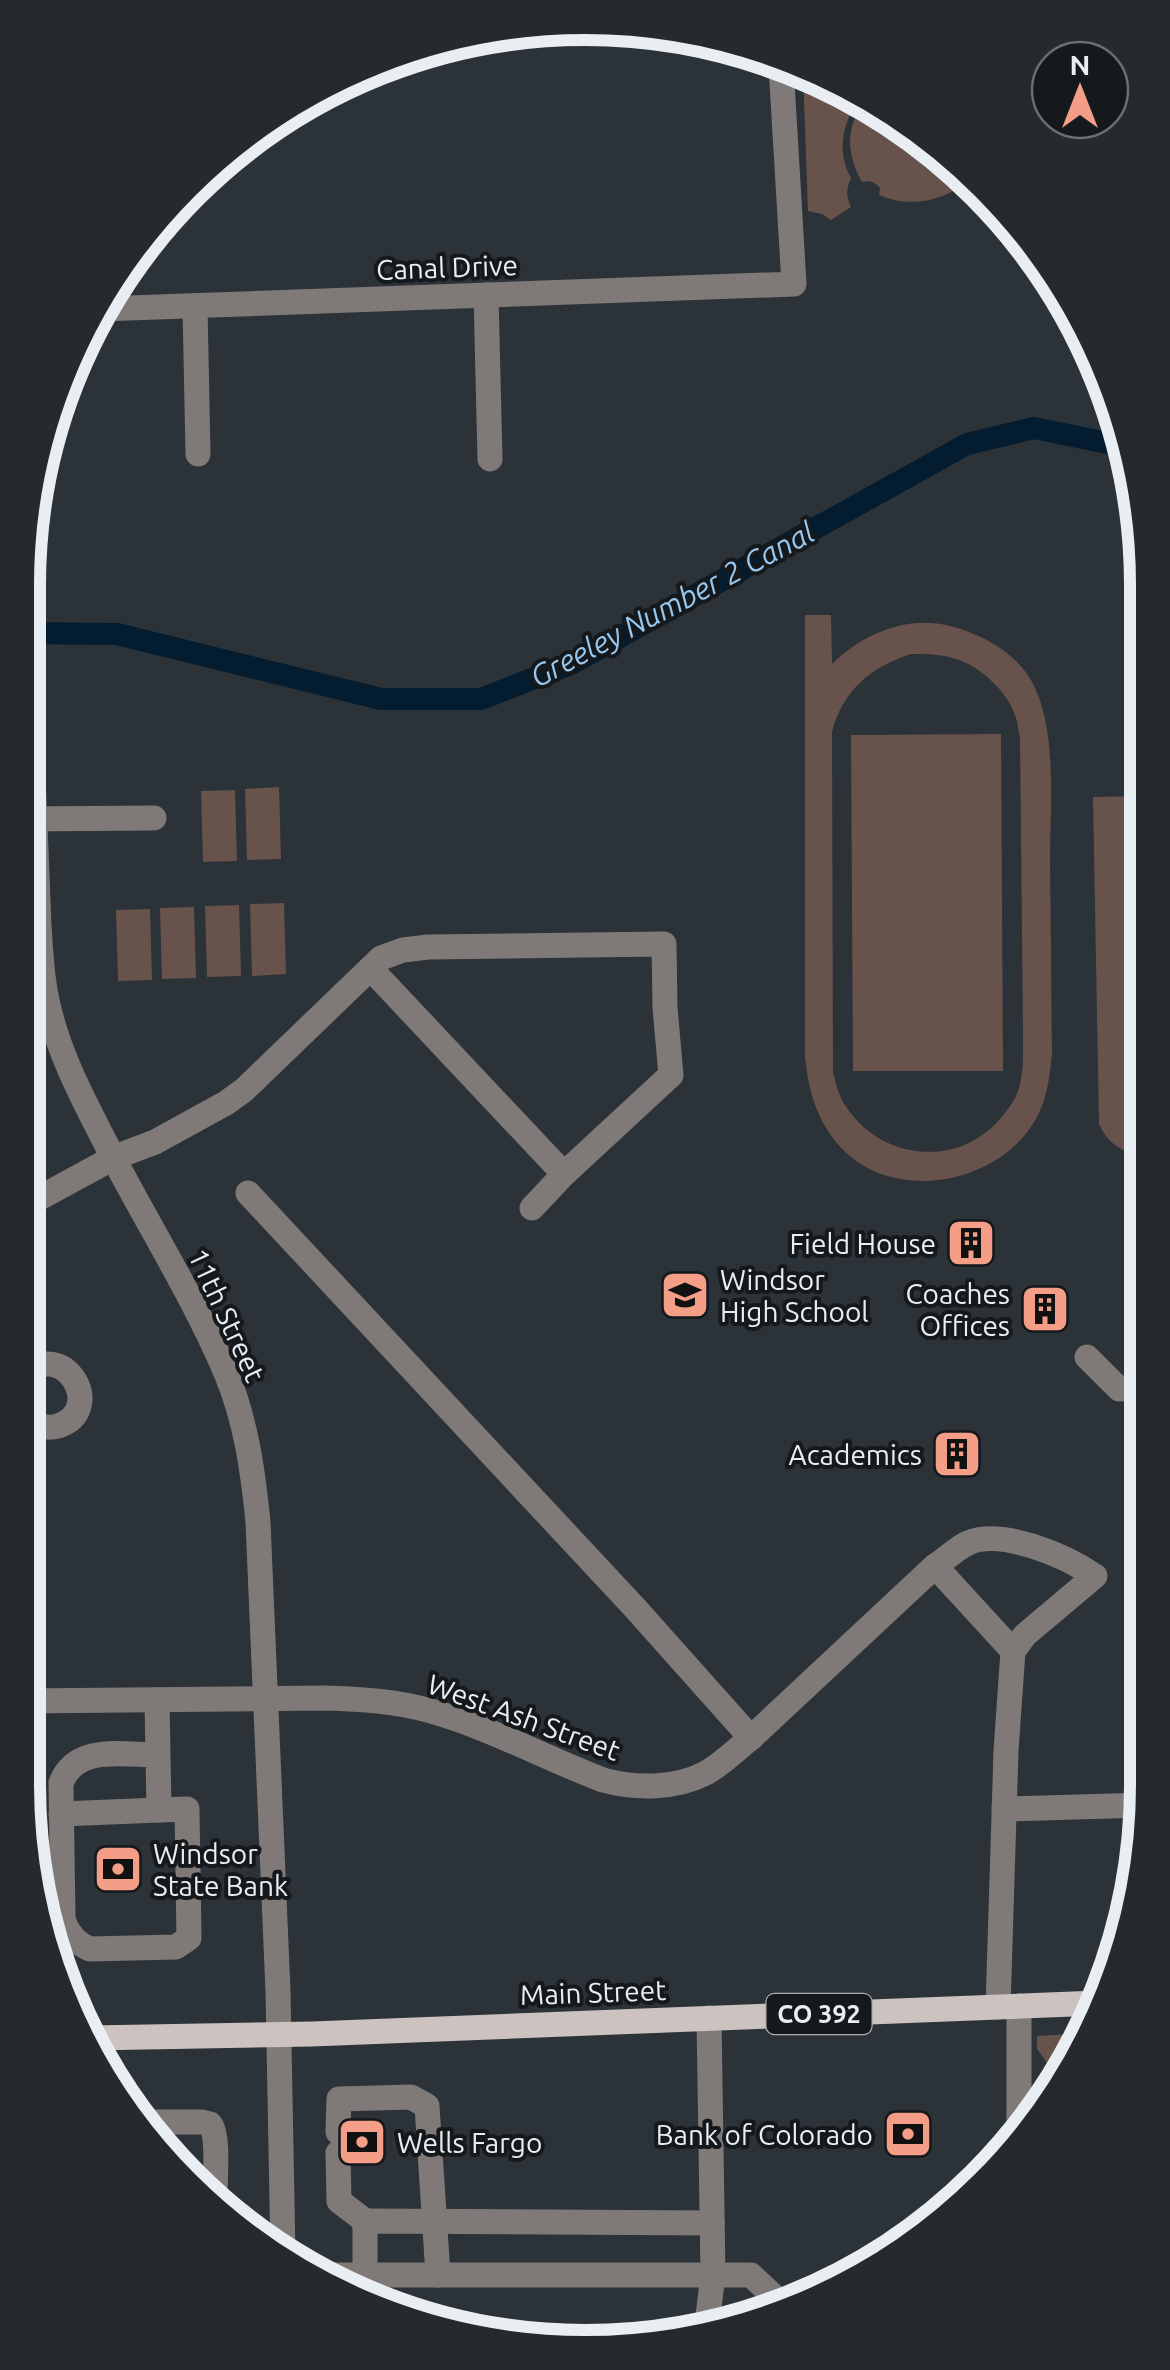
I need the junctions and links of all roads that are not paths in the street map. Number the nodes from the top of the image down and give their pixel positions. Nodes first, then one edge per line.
1 (782, 77) edge
2 (486, 295) junction
3 (195, 306) junction
4 (115, 309) edge
5 (198, 454) dead end
6 (490, 460) dead end
7 (154, 818) dead end
8 (40, 819) edge
9 (40, 944) edge
10 (371, 969) junction
11 (113, 1158) junction
12 (564, 1174) junction
13 (248, 1193) dead end
14 (40, 1197) edge
15 (532, 1208) dead end
16 (1087, 1357) dead end
17 (40, 1366) edge
18 (1130, 1388) edge
19 (40, 1426) edge
20 (935, 1566) junction
21 (1013, 1651) junction
22 (266, 1698) junction
23 (157, 1700) junction
24 (40, 1701) edge
25 (751, 1738) junction
26 (158, 1754) junction
27 (1129, 1806) edge
28 (1004, 1808) junction
29 (159, 1810) junction
30 (60, 1814) junction
31 (1084, 2004) edge
32 (1008, 2007) junction
33 (708, 2018) junction
34 (280, 2034) junction
35 (102, 2038) edge
36 (1018, 2115) edge
37 (157, 2122) edge
38 (215, 2184) edge
39 (365, 2221) junction
40 (435, 2222) junction
41 (712, 2223) junction
42 (283, 2238) edge
43 (346, 2275) edge
44 (365, 2275) junction
45 (438, 2275) junction
46 (713, 2275) junction
47 (774, 2296) edge
48 (707, 2316) edge

1 - 2 street, Canal Drive
2 - 3 street, Canal Drive
2 - 6 street
3 - 4 street, Canal Drive
3 - 5 street
7 - 8 street
9 - 11 street, 11th Street
10 - 11 street
10 - 12 street
10 - 12 street
11 - 14 street
11 - 22 street, 11th Street
12 - 15 street
13 - 25 street
16 - 18 street
17 - 19 street
20 - 21 street
20 - 21 street, West Ash Street
20 - 25 street, West Ash Street
21 - 28 street
22 - 23 street, West Ash Street
22 - 25 street, West Ash Street
22 - 34 street, 11th Street
23 - 24 street, West Ash Street
23 - 26 street
26 - 29 street
26 - 30 street
27 - 28 street
28 - 32 street
29 - 30 street
29 - 30 street
31 - 32 main road, Main Street / CO 392
32 - 33 main road, Main Street / CO 392
32 - 36 street
33 - 34 main road, Main Street / CO 392
33 - 41 street
34 - 35 main road, Main Street / CO 392
34 - 42 street, 11th Street
37 - 38 street
39 - 40 street
39 - 40 street
39 - 44 street
40 - 41 street
40 - 45 street
41 - 46 street
43 - 44 street
44 - 45 street
45 - 46 street
46 - 47 street
46 - 48 street

